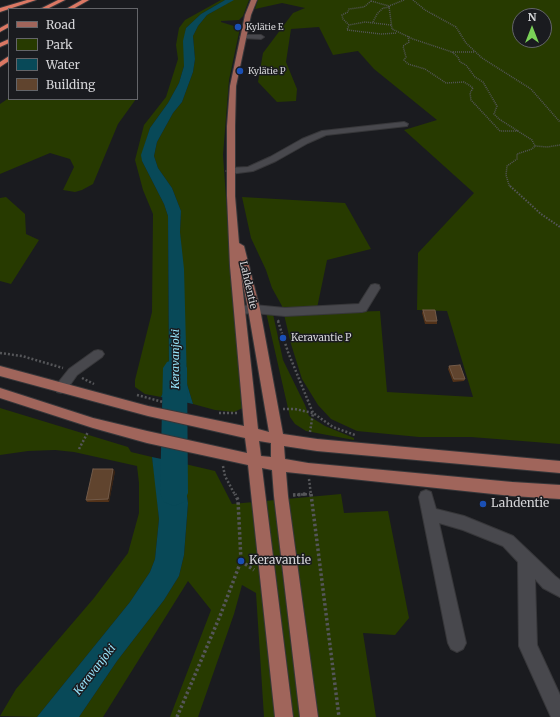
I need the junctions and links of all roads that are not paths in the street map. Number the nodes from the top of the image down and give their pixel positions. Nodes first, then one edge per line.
1 (33, 0) edge
2 (62, 0) edge
3 (88, 0) edge
4 (254, 0) edge
5 (45, 8) edge
6 (71, 8) edge
7 (76, 8) edge
8 (0, 10) edge
9 (243, 37) junction
10 (261, 37) dead end
11 (8, 59) edge
12 (0, 65) edge
13 (404, 124) dead end
14 (230, 171) junction
15 (234, 234) junction
16 (375, 288) dead end
17 (254, 309) junction
18 (240, 310) junction
19 (98, 354) dead end
20 (0, 371) edge
21 (61, 388) junction
22 (0, 394) edge
23 (252, 434) junction
24 (277, 439) junction
25 (255, 462) junction
26 (279, 465) junction
27 (560, 467) edge
28 (560, 492) edge
29 (426, 497) dead end
30 (430, 514) junction
31 (526, 559) junction
32 (560, 589) edge
33 (458, 643) dead end
34 (560, 715) edge
35 (284, 717) edge
36 (308, 717) edge

1 - 8 highway
2 - 5 highway
3 - 6 highway
3 - 7 highway
4 - 9 main road, Lahdentie
9 - 10 lane
9 - 14 main road, Lahdentie
11 - 12 highway
13 - 14 lane
14 - 15 main road, Lahdentie
15 - 17 main road, Lahdentie
15 - 18 main road, Lahdentie
16 - 17 lane
17 - 18 lane
17 - 24 main road, Lahdentie
18 - 23 main road, Lahdentie
19 - 21 lane
20 - 21 main road
21 - 23 main road
22 - 25 main road
23 - 24 main road
23 - 25 main road, Lahdentie
24 - 26 main road, Lahdentie
24 - 27 main road
25 - 26 main road
25 - 35 main road, Lahdentie
26 - 28 main road
26 - 36 main road, Lahdentie
29 - 30 lane
30 - 31 lane
30 - 33 lane
31 - 32 lane
31 - 34 lane

